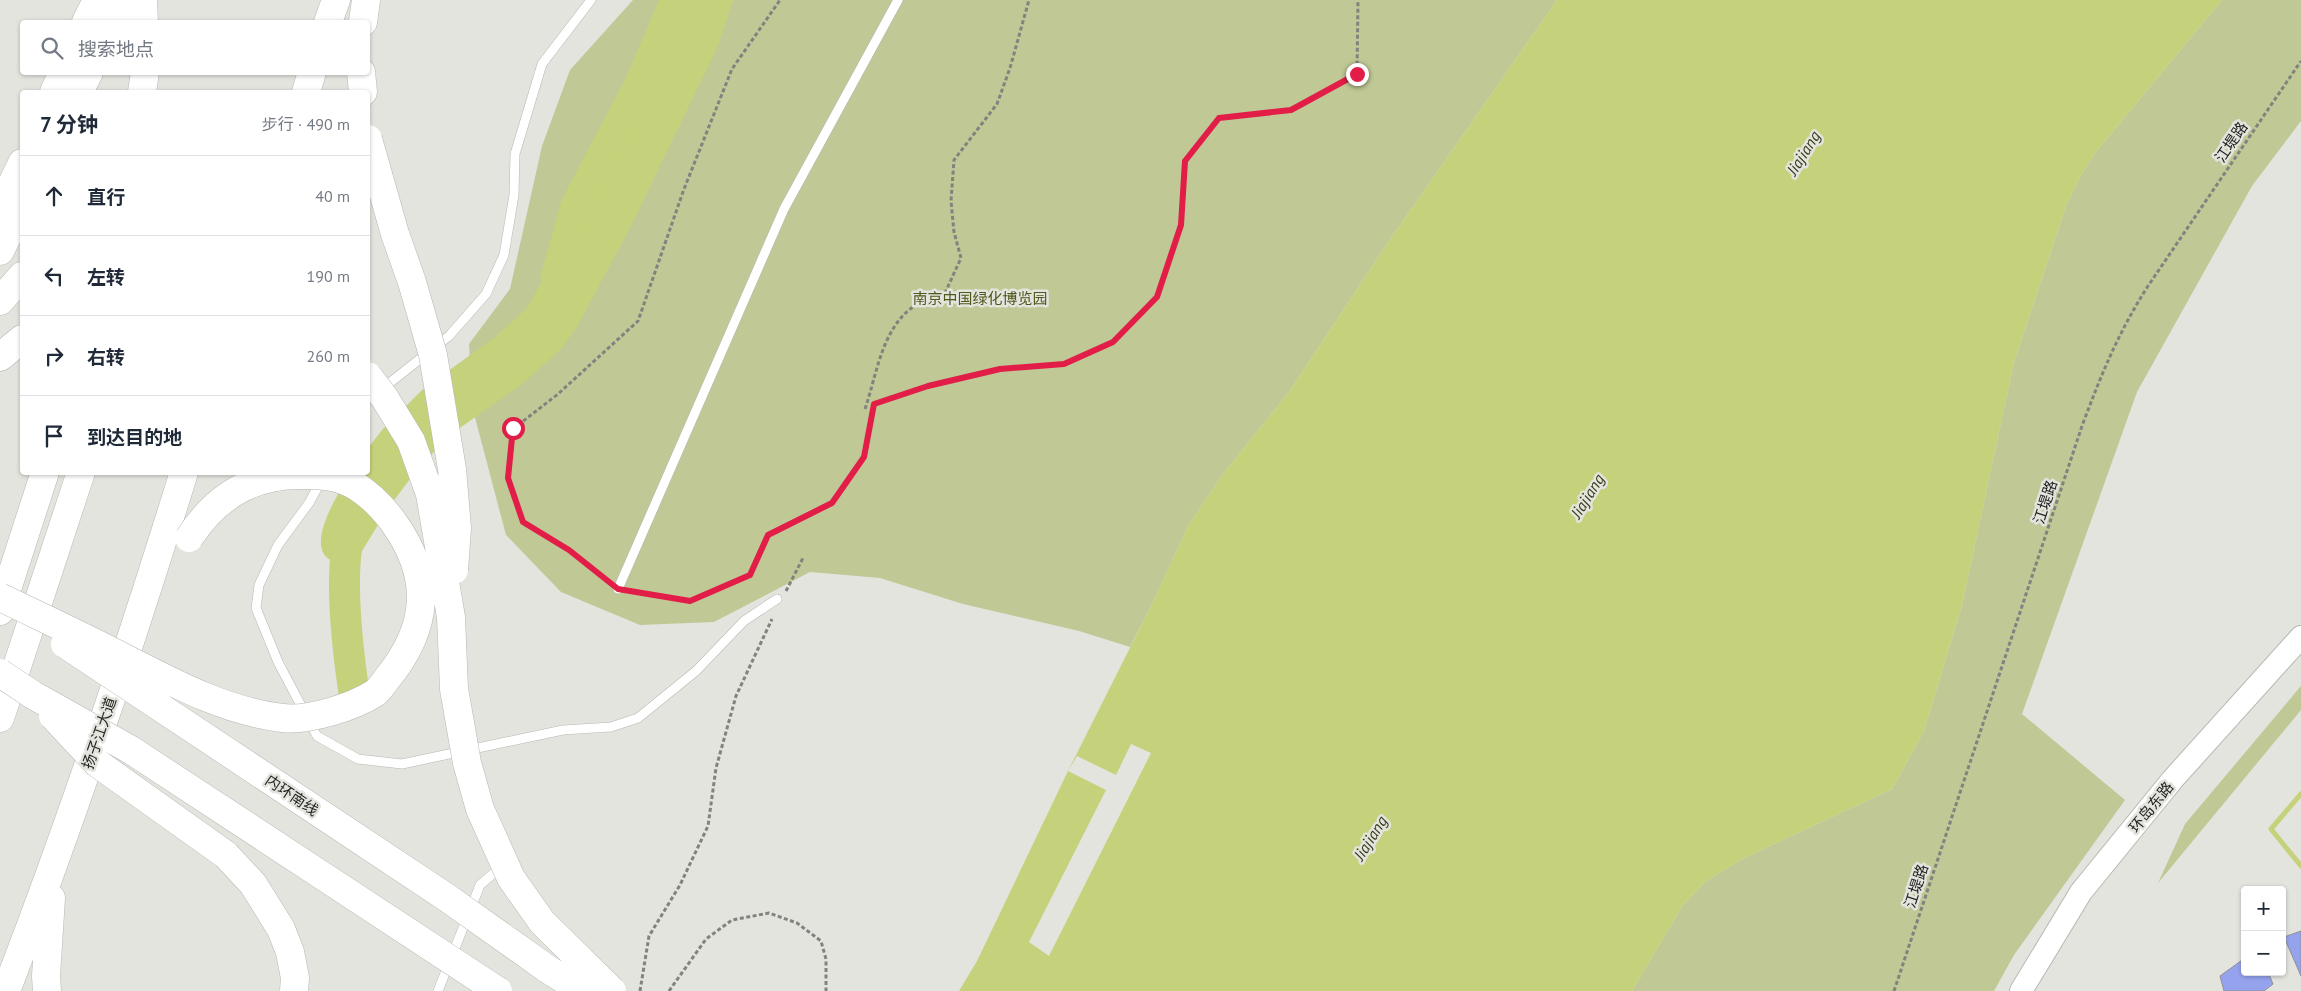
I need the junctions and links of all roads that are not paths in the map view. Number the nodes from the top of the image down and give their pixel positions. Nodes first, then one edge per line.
1 (97, 0) edge
2 (125, 0) edge
3 (143, 0) edge
4 (336, 0) edge
5 (366, 0) edge
6 (591, 0) edge
7 (898, 0) edge
8 (87, 20) edge
9 (115, 20) edge
10 (144, 20) edge
11 (329, 20) edge
12 (362, 20) edge
13 (62, 75) edge
14 (88, 75) edge
15 (145, 75) edge
16 (311, 75) edge
17 (361, 75) edge
18 (55, 90) edge
19 (80, 90) edge
20 (142, 90) edge
21 (307, 90) edge
22 (363, 90) edge
23 (370, 146) edge
24 (20, 167) edge
25 (0, 209) edge
26 (20, 211) edge
27 (0, 251) edge
28 (20, 278) edge
29 (0, 301) edge
30 (20, 341) edge
31 (0, 357) edge
32 (370, 378) edge
33 (370, 398) edge
34 (44, 475) edge
35 (79, 475) edge
36 (183, 475) edge
37 (324, 475) edge
38 (150, 582) junction
39 (618, 589) road end
40 (0, 597) edge
41 (777, 599) dead end
42 (0, 602) edge
43 (0, 611) edge
44 (451, 617) junction
45 (2301, 637) edge
46 (0, 673) edge
47 (33, 695) junction
48 (0, 718) edge
49 (54, 866) junction
50 (503, 866) dead end
51 (6, 991) edge
52 (47, 991) edge
53 (294, 991) edge
54 (438, 991) edge
55 (498, 991) edge
56 (583, 991) edge
57 (612, 991) edge
58 (2021, 991) edge

1 - 8 main road
2 - 9 main road
3 - 10 main road
4 - 11 main road
5 - 12 main road
6 - 33 lane
7 - 39 lane
13 - 18 main road
14 - 19 main road
15 - 20 main road
16 - 21 main road
17 - 22 main road
23 - 44 main road, bridge
24 - 25 main road
26 - 27 main road
28 - 29 main road
30 - 31 main road
32 - 44 main road, bridge
34 - 43 main road
35 - 48 main road
36 - 38 main road, 扬子江大道
37 - 41 lane
38 - 40 main road, bridge
38 - 49 main road, 扬子江大道
42 - 56 main road, 内环南线, bridge
44 - 57 main road, bridge
45 - 58 street, 环岛东路
46 - 47 main road, bridge
47 - 53 main road, bridge
47 - 55 main road, bridge
49 - 51 main road, 扬子江大道
49 - 52 main road
50 - 54 lane

